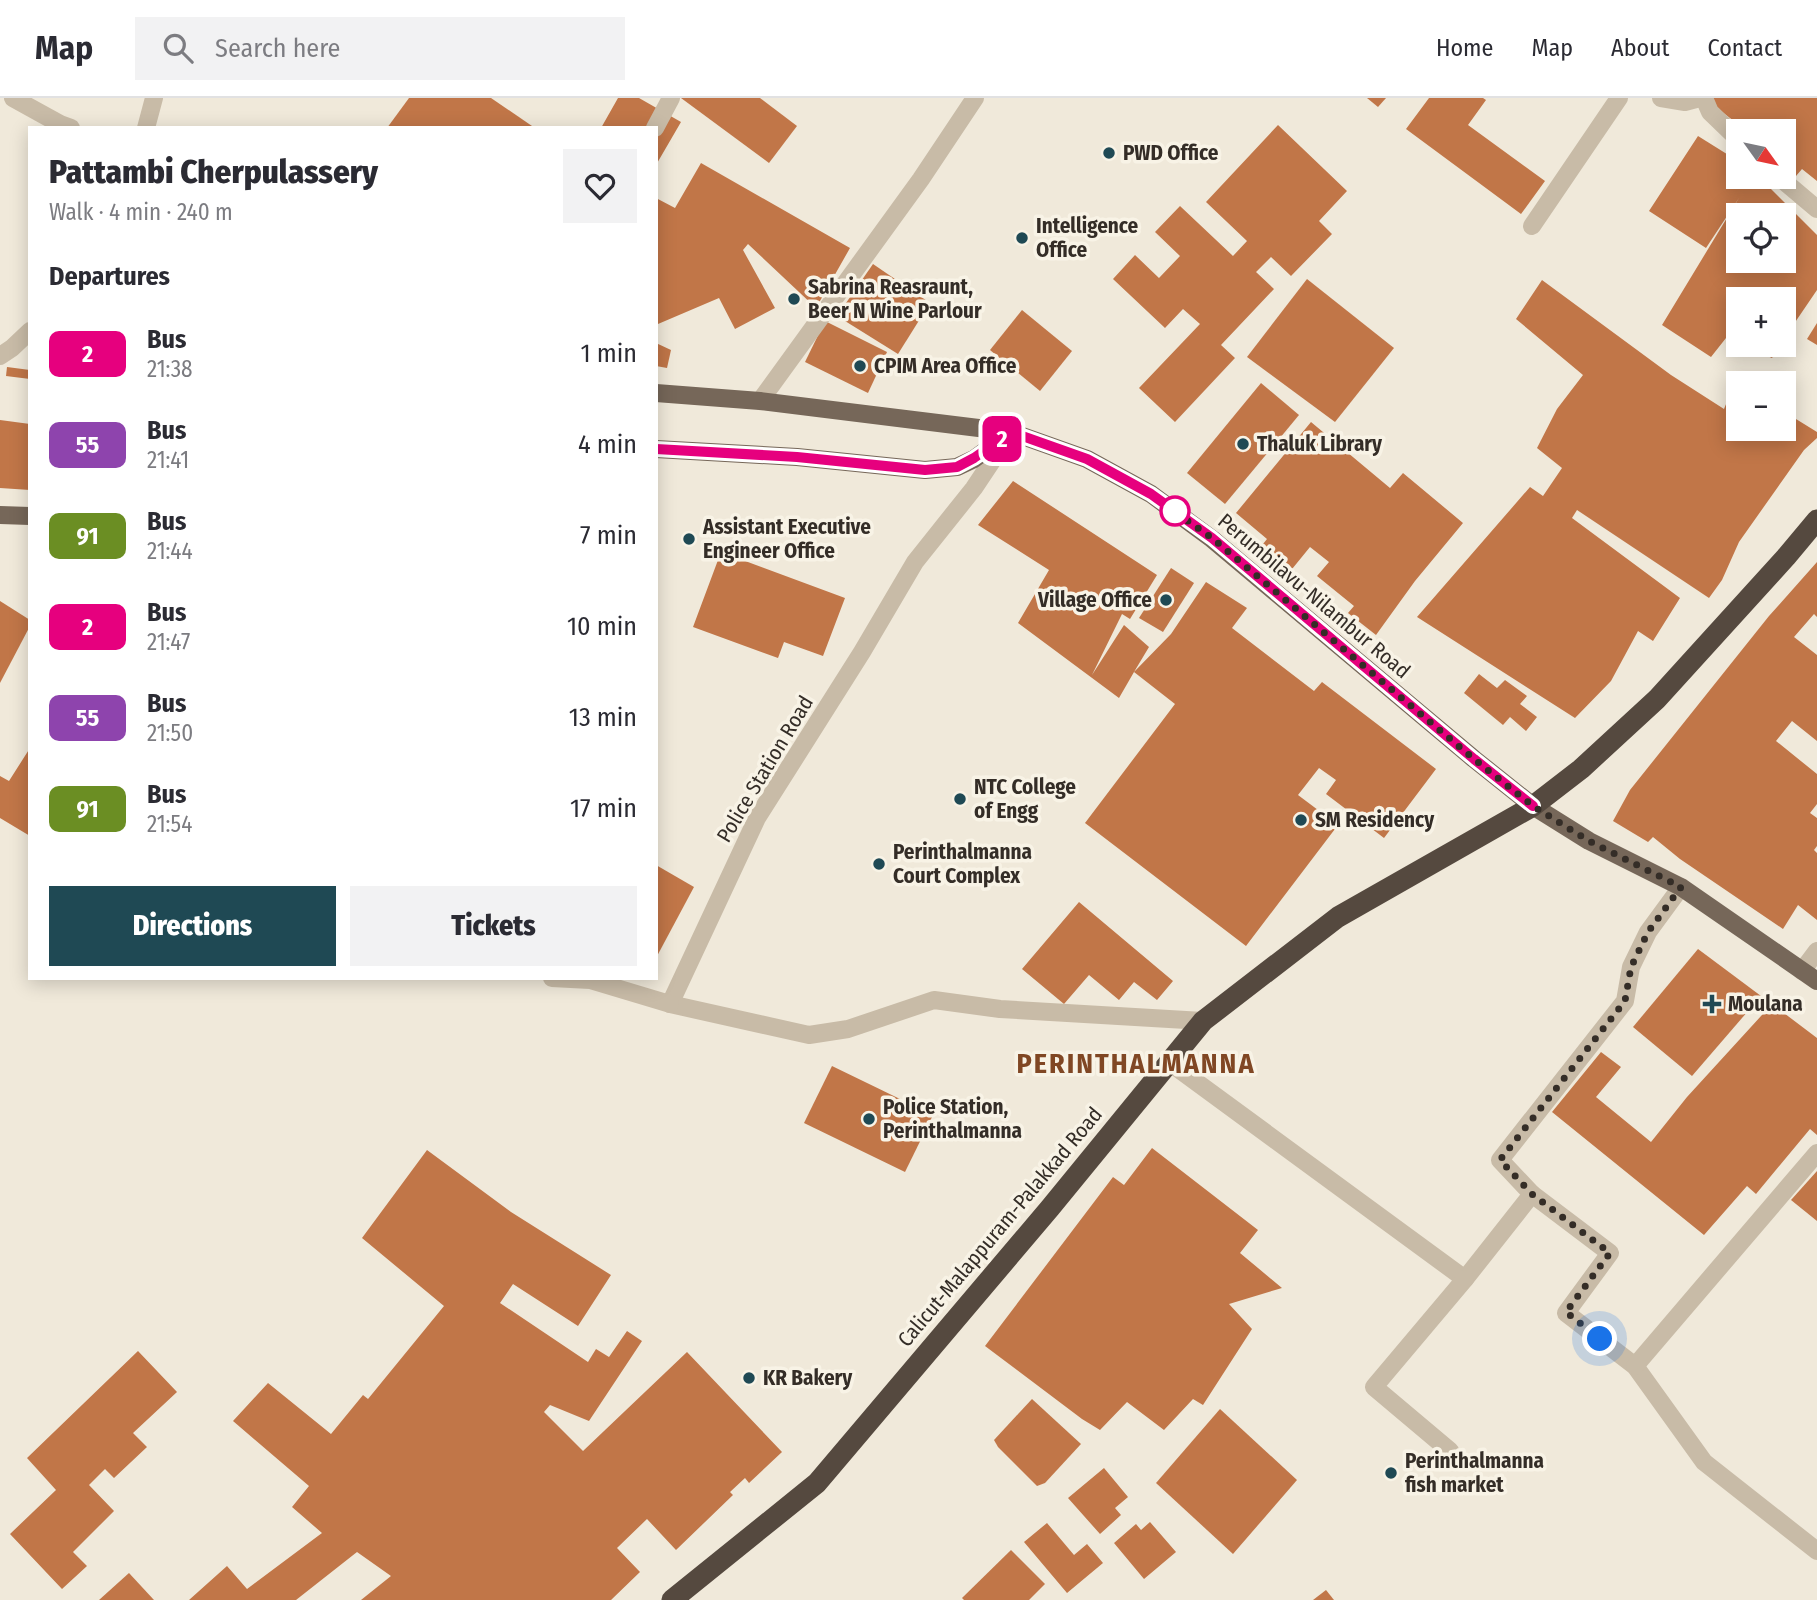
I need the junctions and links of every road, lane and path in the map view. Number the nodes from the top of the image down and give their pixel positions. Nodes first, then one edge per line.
1 (13, 98) edge
2 (154, 98) edge
3 (671, 98) edge
4 (975, 98) edge
5 (1619, 98) edge
6 (1661, 98) edge
7 (1702, 98) edge
8 (66, 126) edge
9 (147, 126) edge
10 (656, 126) edge
11 (1726, 127) edge
12 (1793, 189) edge
13 (1817, 209) edge
14 (1532, 226) dead end
15 (28, 333) edge
16 (0, 356) edge
17 (658, 393) edge
18 (760, 401) junction
19 (1011, 432) junction
20 (658, 449) edge
21 (0, 515) edge
22 (28, 516) edge
23 (1817, 520) edge
24 (1533, 806) junction
25 (1681, 887) junction
26 (1817, 951) edge
27 (1810, 976) edge
28 (590, 980) edge
29 (670, 1004) junction
30 (1203, 1021) junction
31 (1169, 1062) junction
32 (1817, 1153) edge
33 (1532, 1194) junction
34 (1465, 1279) junction
35 (1635, 1366) junction
36 (1450, 1451) dead end
37 (1817, 1551) edge
38 (671, 1600) edge

1 - 8 street
2 - 9 street
3 - 10 street
4 - 18 street
5 - 14 street
6 - 7 street
7 - 11 street
12 - 13 street
15 - 16 street
17 - 18 main road, Perumbilavu-Nilambur Road
18 - 19 main road, Perumbilavu-Nilambur Road
19 - 20 main road
19 - 24 main road, Perumbilavu-Nilambur Road
19 - 29 street, Police Station Road
21 - 22 main road
23 - 24 highway, Calicut-Malappuram-Palakkad Road
24 - 25 main road, Perumbilavu-Nilambur Road
24 - 30 highway, Calicut-Malappuram-Palakkad Road
25 - 27 main road, Perumbilavu-Nilambur Road
25 - 33 street
26 - 27 street
28 - 29 street
29 - 30 street
30 - 31 highway, Calicut-Malappuram-Palakkad Road
31 - 34 street
31 - 38 highway, Calicut-Malappuram-Palakkad Road
32 - 35 street
33 - 34 street
33 - 35 street
34 - 36 street
35 - 37 street

